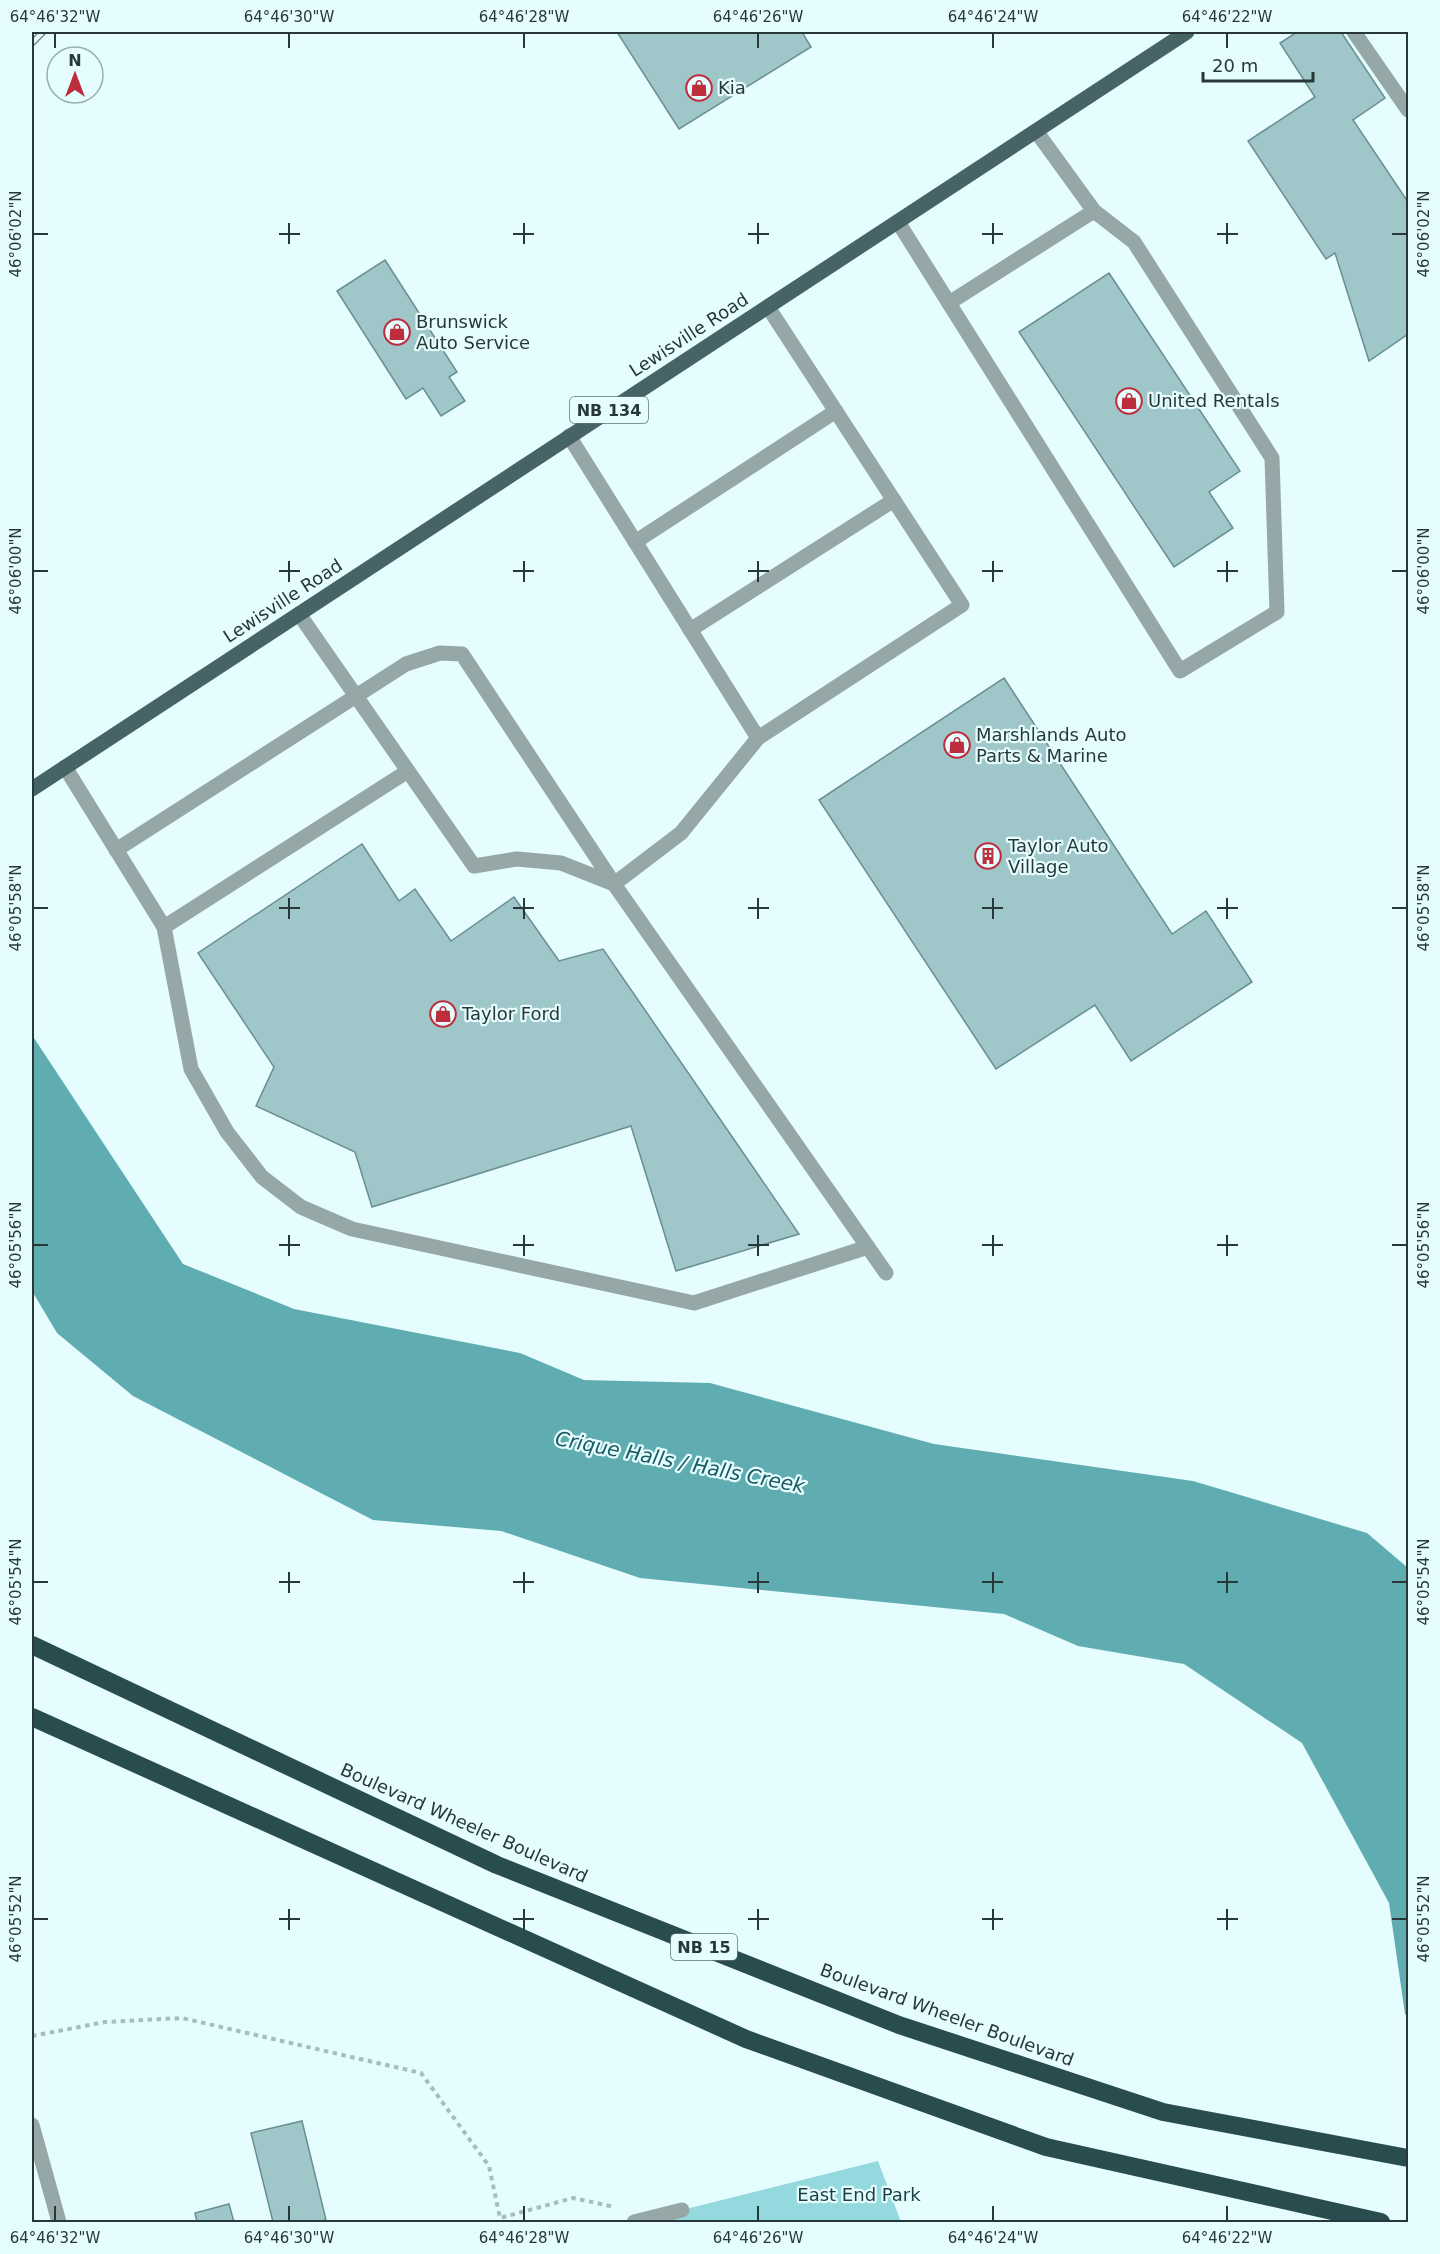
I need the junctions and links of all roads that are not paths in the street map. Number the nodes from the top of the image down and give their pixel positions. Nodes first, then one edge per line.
1 (1187, 32) edge
2 (1354, 32) edge
3 (1408, 110) edge
4 (1036, 130) junction
5 (1094, 211) junction
6 (898, 222) junction
7 (949, 303) junction
8 (768, 306) junction
9 (836, 411) junction
10 (569, 436) junction
11 (894, 500) junction
12 (636, 542) junction
13 (299, 614) junction
14 (690, 630) junction
15 (357, 697) junction
16 (758, 738) junction
17 (65, 767) junction
18 (408, 771) junction
19 (32, 789) edge
20 (116, 850) junction
21 (614, 884) junction
22 (164, 927) junction
23 (868, 1247) junction
24 (886, 1273) dead end
25 (32, 1645) edge
26 (32, 1717) edge
27 (32, 2125) edge
28 (1408, 2158) edge
29 (682, 2210) dead end
30 (60, 2223) edge
31 (634, 2223) edge
32 (1381, 2223) edge

1 - 4 main road, Lewisville Road / NB 134
2 - 3 street
4 - 5 street
4 - 6 main road, Lewisville Road / NB 134
5 - 7 street
5 - 7 street
6 - 7 street
6 - 8 main road, Lewisville Road / NB 134
8 - 9 street
8 - 10 main road, Lewisville Road / NB 134
9 - 11 street
9 - 12 street
10 - 12 street
10 - 13 main road, Lewisville Road / NB 134
11 - 14 street
11 - 16 street
12 - 14 street
13 - 15 street
13 - 17 main road, Lewisville Road / NB 134
14 - 16 street
15 - 18 street
15 - 20 street
15 - 21 street
16 - 21 street
17 - 19 main road, Lewisville Road / NB 134
17 - 20 street
18 - 21 street
18 - 22 street
20 - 22 street
21 - 23 street
22 - 23 street
23 - 24 street
25 - 28 highway, Boulevard Wheeler Boulevard / NB 15
26 - 32 highway
27 - 30 street
29 - 31 street

